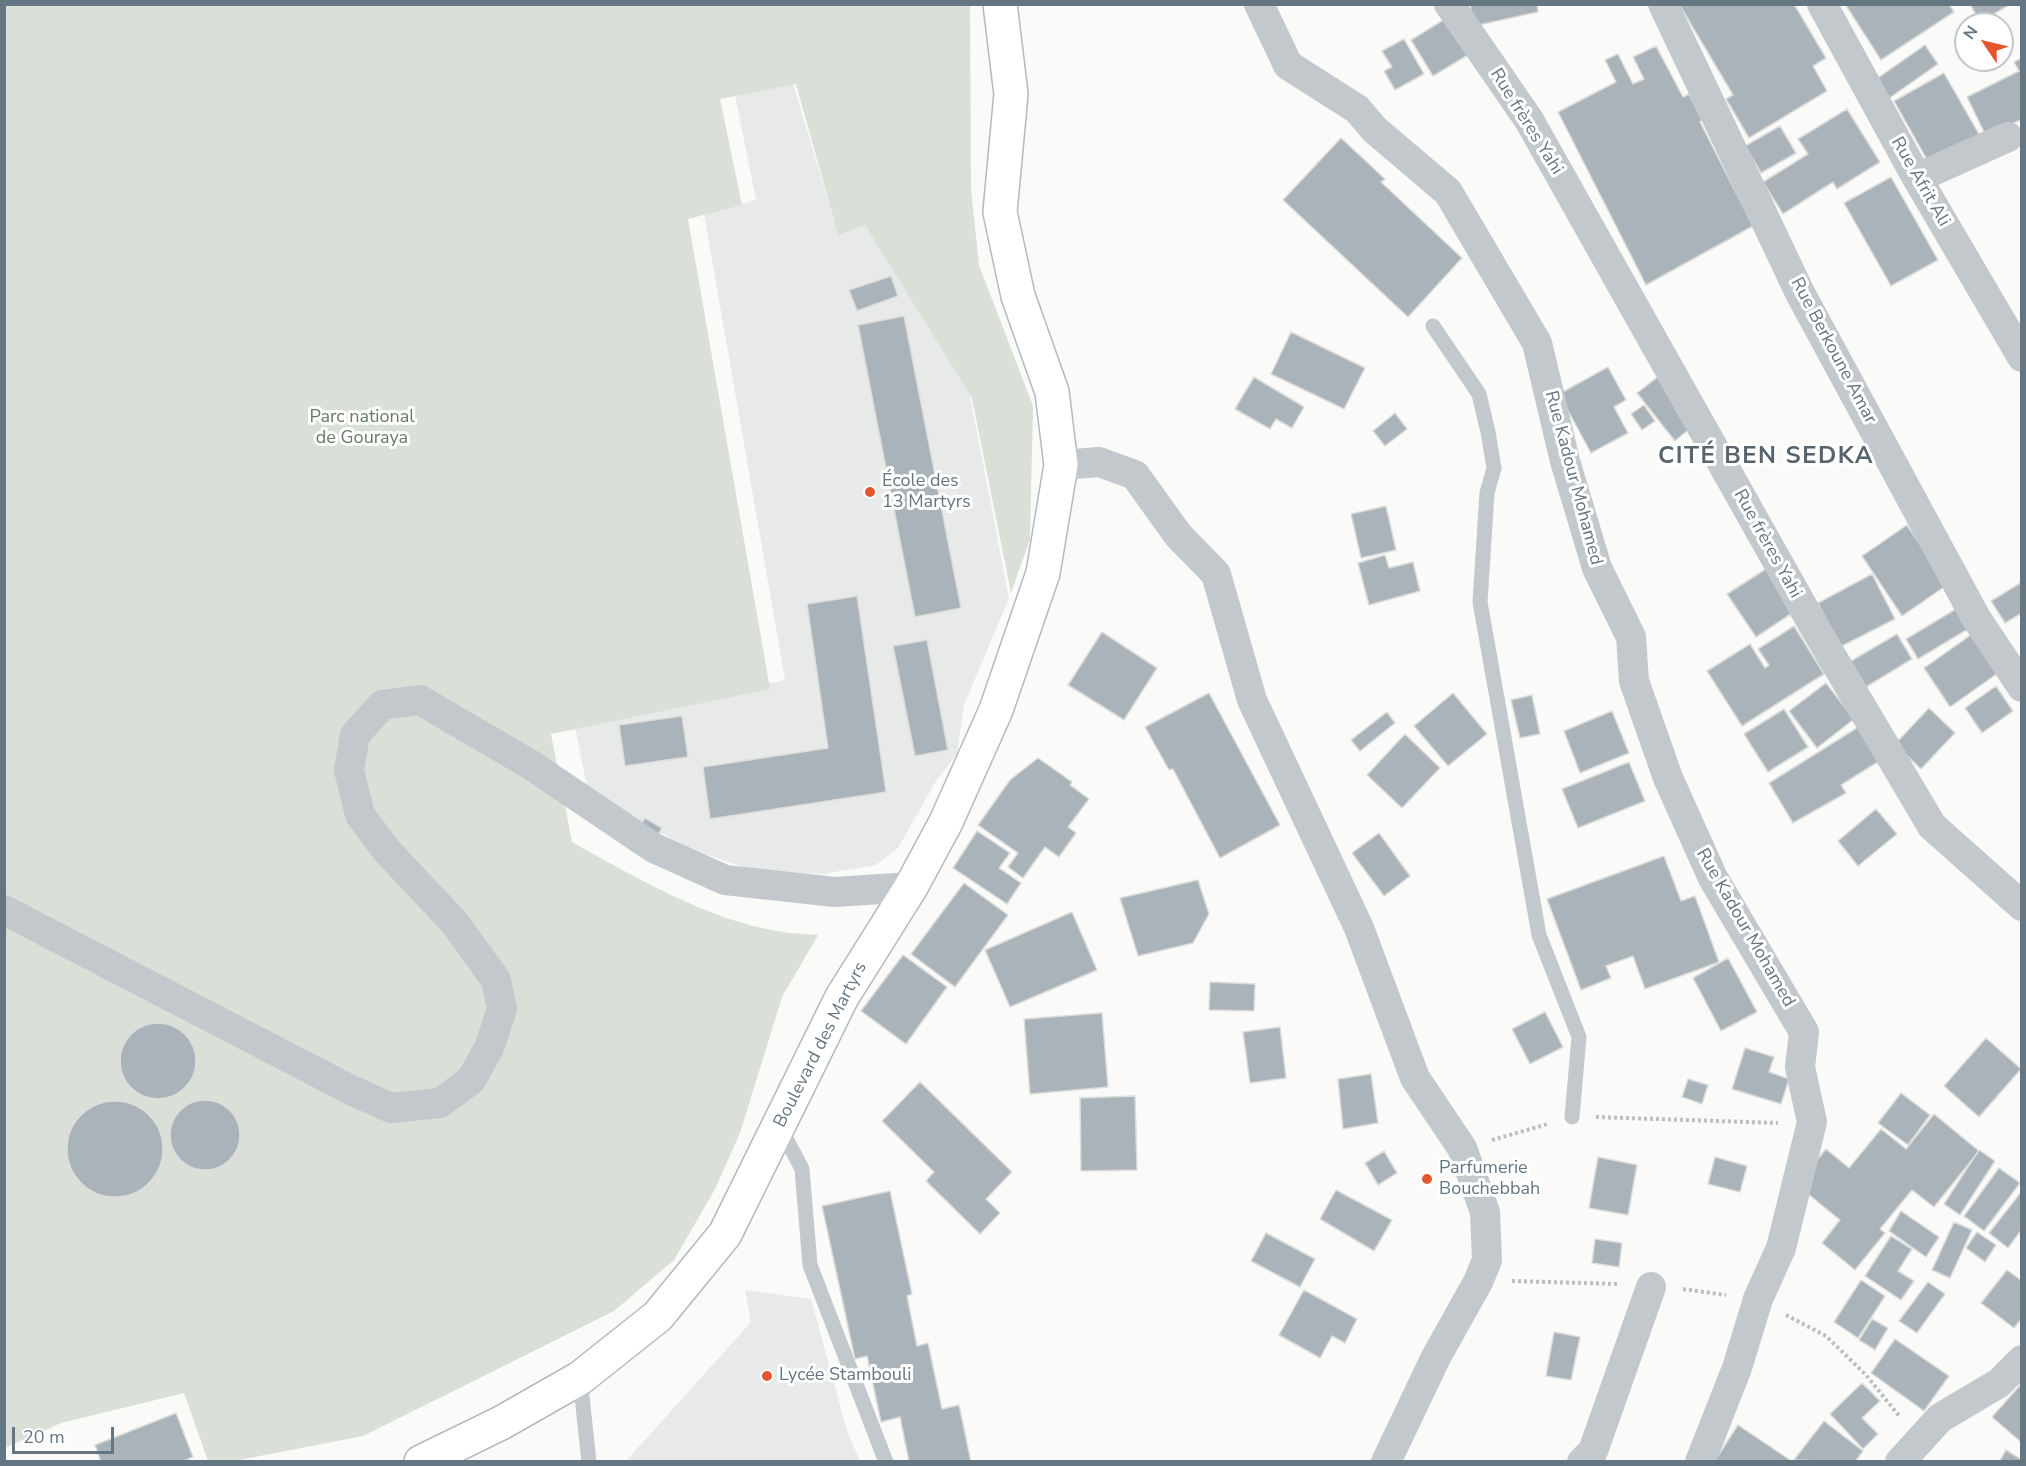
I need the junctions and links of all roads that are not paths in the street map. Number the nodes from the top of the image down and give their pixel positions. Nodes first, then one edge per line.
1 (1000, 4) edge
2 (1259, 4) edge
3 (1449, 4) edge
4 (1663, 4) edge
5 (1822, 4) edge
6 (2008, 137) dead end
7 (1917, 178) junction
8 (2011, 315) edge
9 (1433, 326) dead end
10 (2022, 357) edge
11 (1061, 465) junction
12 (2022, 687) edge
13 (911, 887) junction
14 (2022, 906) edge
15 (4, 910) edge
16 (1572, 1117) road end
17 (780, 1127) junction
18 (1651, 1287) dead end
19 (2022, 1360) edge
20 (580, 1378) junction
21 (1909, 1451) edge
22 (421, 1461) edge
23 (589, 1461) edge
24 (886, 1461) edge
25 (1386, 1461) edge
26 (1582, 1461) edge
27 (1700, 1461) edge

1 - 11 main road, Boulevard des Martyrs
2 - 27 street, Rue Kadour Mohamed
3 - 14 street, Rue frères Yahi
4 - 12 street, Rue Berkoune Amar
5 - 7 street, Rue Afrit Ali
6 - 7 street
7 - 8 street, Rue Afrit Ali
8 - 10 street, Rue Afrit Ali
9 - 16 lane
11 - 13 main road, Boulevard des Martyrs
11 - 25 street
13 - 15 street
13 - 17 main road, Boulevard des Martyrs
17 - 20 main road, Boulevard des Martyrs
17 - 24 lane
18 - 26 street
19 - 21 street
20 - 22 main road, Boulevard des Martyrs
20 - 23 lane

